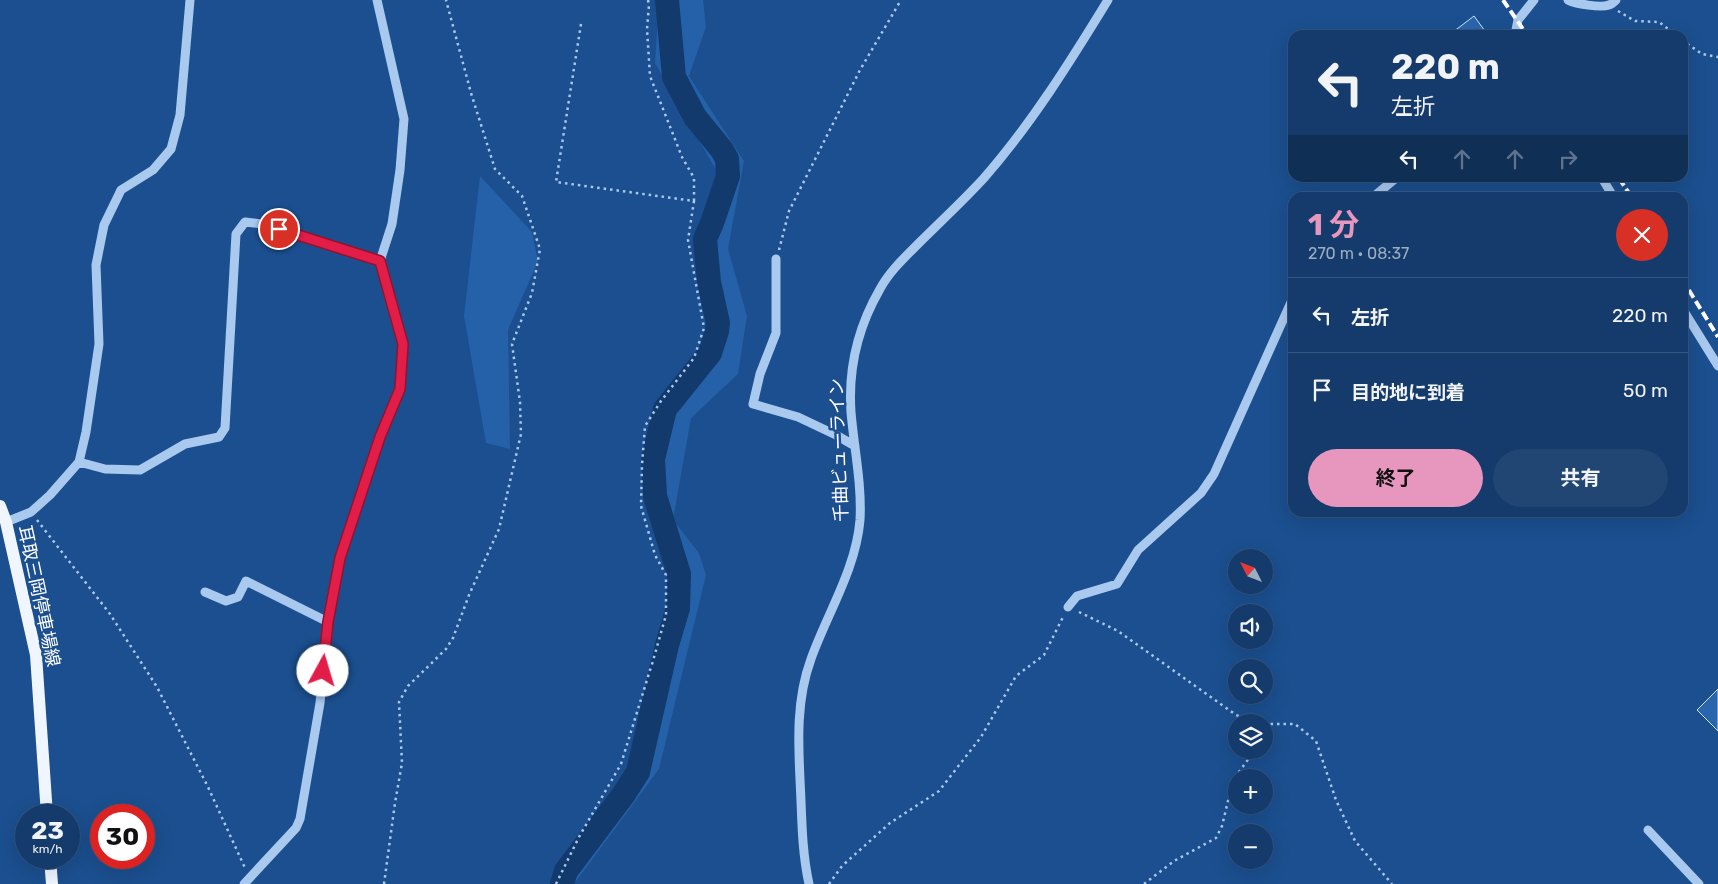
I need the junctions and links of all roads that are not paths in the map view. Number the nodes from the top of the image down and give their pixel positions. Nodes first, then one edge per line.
1 (190, 0) edge
2 (377, 0) edge
3 (1108, 0) edge
4 (1534, 0) edge
5 (1568, 0) edge
6 (1612, 3) edge
7 (1515, 30) edge
8 (1391, 182) edge
9 (1379, 192) edge
10 (776, 259) road end
11 (380, 261) junction
12 (1288, 309) edge
13 (1688, 318) edge
14 (1718, 366) edge
15 (855, 446) junction
16 (79, 462) junction
17 (0, 506) edge
18 (6, 522) junction
19 (205, 592) dead end
20 (1068, 607) road end
21 (328, 622) junction
22 (46, 804) edge
23 (1648, 830) dead end
24 (51, 869) edge
25 (249, 882) edge
26 (52, 884) edge
27 (809, 884) edge
28 (1699, 884) edge

1 - 16 street
2 - 11 street
3 - 15 street, 千曲ビューライン
4 - 7 street
5 - 6 street
8 - 9 street
10 - 15 street
11 - 16 street
11 - 21 street
12 - 20 street
13 - 14 street
15 - 27 street, 千曲ビューライン
16 - 18 street
17 - 18 main road, 耳取三岡停車場線
18 - 22 main road, 耳取三岡停車場線
19 - 21 street
21 - 25 street
23 - 28 street
24 - 26 main road

